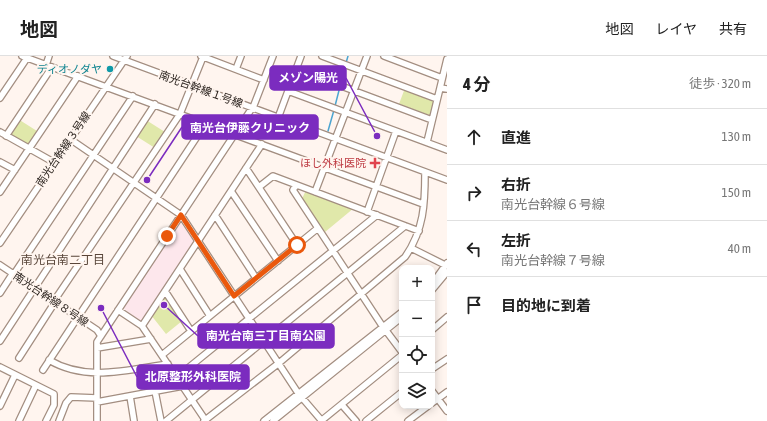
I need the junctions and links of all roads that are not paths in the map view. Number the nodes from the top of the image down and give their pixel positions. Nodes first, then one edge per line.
1 (49, 56) edge
2 (113, 56) edge
3 (202, 56) edge
4 (241, 56) edge
5 (273, 56) edge
6 (301, 56) edge
7 (322, 56) edge
8 (367, 56) edge
9 (384, 56) edge
10 (24, 57) edge
11 (126, 58) edge
12 (447, 59) edge
13 (49, 66) junction
14 (236, 69) junction
15 (296, 69) junction
16 (361, 71) junction
17 (78, 76) junction
18 (442, 78) junction
19 (264, 80) junction
20 (192, 86) junction
21 (106, 87) junction
22 (440, 88) junction
23 (447, 89) edge
24 (354, 90) junction
25 (288, 91) junction
26 (133, 96) junction
27 (0, 98) edge
28 (437, 99) junction
29 (155, 104) junction
30 (252, 108) junction
31 (346, 112) junction
32 (180, 114) junction
33 (278, 118) junction
34 (432, 120) junction
35 (206, 124) junction
36 (396, 131) junction
37 (3, 134) edge
38 (235, 134) junction
39 (70, 139) junction
40 (336, 139) junction
41 (427, 142) junction
42 (262, 144) junction
43 (29, 149) junction
44 (447, 150) edge
45 (94, 156) junction
46 (386, 158) junction
47 (0, 162) edge
48 (55, 163) junction
49 (246, 168) junction
50 (324, 168) junction
51 (114, 169) junction
52 (15, 170) junction
53 (425, 172) junction
54 (447, 180) edge
55 (134, 183) junction
56 (296, 185) junction
57 (259, 187) junction
58 (376, 187) junction
59 (231, 191) junction
60 (0, 192) edge
61 (315, 192) junction
62 (157, 198) junction
63 (423, 204) junction
64 (367, 212) junction
65 (181, 215) junction
66 (215, 215) junction
67 (376, 215) junction
68 (405, 226) junction
69 (318, 228) junction
70 (419, 231) junction
71 (197, 242) junction
72 (0, 243) edge
73 (297, 245) junction
74 (411, 248) junction
75 (333, 250) junction
76 (278, 261) junction
77 (0, 265) edge
78 (447, 265) edge
79 (180, 269) junction
80 (347, 272) junction
81 (447, 272) edge
82 (13, 274) junction
83 (256, 278) junction
84 (435, 280) edge
85 (435, 286) edge
86 (34, 288) junction
87 (165, 291) junction
88 (0, 293) edge
89 (362, 294) junction
90 (234, 296) junction
91 (55, 302) junction
92 (118, 310) junction
93 (399, 315) edge
94 (210, 316) junction
95 (77, 317) junction
96 (447, 317) edge
97 (249, 319) junction
98 (399, 319) edge
99 (142, 326) junction
100 (435, 327) edge
101 (384, 328) junction
102 (191, 331) junction
103 (101, 336) junction
104 (152, 340) junction
105 (263, 340) junction
106 (0, 341) edge
107 (97, 348) junction
108 (399, 348) edge
109 (162, 355) junction
110 (20, 358) dead end
111 (399, 358) edge
112 (447, 359) edge
113 (49, 360) junction
114 (278, 362) junction
115 (168, 364) junction
116 (0, 367) edge
117 (435, 367) edge
118 (43, 370) dead end
119 (97, 374) junction
120 (15, 375) junction
121 (177, 377) junction
122 (36, 385) junction
123 (183, 386) junction
124 (155, 391) junction
125 (447, 392) edge
126 (399, 394) edge
127 (130, 396) junction
128 (300, 396) junction
129 (435, 396) edge
130 (437, 398) junction
131 (191, 399) junction
132 (97, 400) junction
133 (342, 405) junction
134 (0, 406) edge
135 (424, 409) edge
136 (447, 411) edge
137 (19, 421) edge
138 (46, 421) edge
139 (59, 421) edge
140 (62, 421) edge
141 (97, 421) edge
142 (134, 421) edge
143 (161, 421) edge
144 (166, 421) edge
145 (205, 421) edge
146 (264, 421) edge
147 (273, 421) edge
148 (322, 421) edge
149 (356, 421) edge
150 (366, 421) edge
151 (408, 421) edge

1 - 13 street
2 - 11 street, 南光台幹線１号線
3 - 14 street
3 - 20 street
4 - 14 street
5 - 19 street
6 - 15 street
7 - 16 street
8 - 16 street
9 - 18 street
10 - 13 street
10 - 27 street
11 - 20 street, 南光台幹線１号線
11 - 21 street, 南光台幹線３号線
12 - 18 street
13 - 17 street
13 - 37 street
14 - 19 street
15 - 24 street
15 - 25 street
16 - 24 street
16 - 28 street
17 - 21 street
17 - 43 street
18 - 22 street
19 - 30 street
20 - 30 street, 南光台幹線１号線
20 - 32 street
21 - 26 street
21 - 39 street, 南光台幹線３号線
22 - 23 street
22 - 28 street
24 - 31 street
24 - 34 street
25 - 31 street
25 - 33 street
26 - 29 street
26 - 45 street
28 - 34 street
29 - 32 street
29 - 51 street
30 - 33 street, 南光台幹線１号線
30 - 38 street
31 - 36 street
31 - 40 street
32 - 35 street
32 - 55 street
33 - 40 street, 南光台幹線１号線
34 - 41 street
35 - 38 street
35 - 62 street
36 - 41 street
36 - 46 street
37 - 43 street
38 - 42 street
38 - 65 street
39 - 45 street
39 - 48 street, 南光台幹線３号線
40 - 46 street, 南光台幹線１号線
40 - 50 street
41 - 44 street
42 - 49 street
42 - 50 street
43 - 48 street
43 - 52 street
45 - 51 street
45 - 82 street
46 - 53 street, 南光台幹線１号線
46 - 58 street
47 - 52 street
48 - 72 street, 南光台幹線３号線
49 - 57 street
49 - 59 street
50 - 58 street
50 - 61 street
51 - 55 street
51 - 86 street
52 - 60 street
53 - 54 street, 南光台幹線１号線
53 - 63 street
55 - 62 street
55 - 91 street
56 - 57 street
56 - 61 street
56 - 69 street
57 - 73 street
58 - 63 street
58 - 64 street
59 - 66 street
59 - 76 street
61 - 64 street
62 - 65 street
62 - 95 street
63 - 70 street
64 - 67 street
65 - 71 street
65 - 92 street
66 - 71 street
66 - 83 street
67 - 68 street
67 - 75 street
68 - 70 street
68 - 80 street
69 - 73 street
69 - 75 street
70 - 74 street
71 - 79 street
71 - 90 street
73 - 76 street
74 - 78 street
74 - 89 street
75 - 80 street
75 - 97 street
76 - 83 street
77 - 82 street, 南光台幹線８号線
78 - 84 street
79 - 87 street
79 - 94 street
80 - 89 street
80 - 105 street
81 - 85 street
82 - 86 street, 南光台幹線８号線
82 - 88 street
83 - 90 street
86 - 91 street, 南光台幹線８号線
86 - 106 street
87 - 99 street
87 - 102 street
89 - 101 street
89 - 114 street
90 - 94 street
90 - 97 street
91 - 95 street, 南光台幹線８号線
91 - 110 street
92 - 99 street
92 - 103 street
93 - 101 street
94 - 102 street
95 - 103 street, 南光台幹線８号線
95 - 113 street
96 - 100 street
97 - 105 street
97 - 121 street
98 - 101 street
99 - 104 street
101 - 108 street
101 - 128 street
102 - 109 street
103 - 107 street
104 - 107 street
104 - 109 street
105 - 114 street
105 - 131 street
107 - 119 street
109 - 115 street
111 - 133 street
112 - 117 street
113 - 118 street
113 - 119 street
114 - 128 street
114 - 145 street
115 - 119 street
115 - 121 street
116 - 120 street
119 - 132 street
120 - 122 street
120 - 134 street
121 - 123 street
122 - 137 street
122 - 138 street
123 - 124 street
123 - 131 street
124 - 127 street
124 - 143 street
125 - 130 street
126 - 150 street
127 - 132 street
127 - 142 street
128 - 146 street
128 - 147 street
128 - 148 street
129 - 130 street
130 - 136 street
131 - 144 street
131 - 145 street
132 - 139 street
132 - 141 street
133 - 148 street
133 - 149 street
135 - 151 street
139 - 140 street

